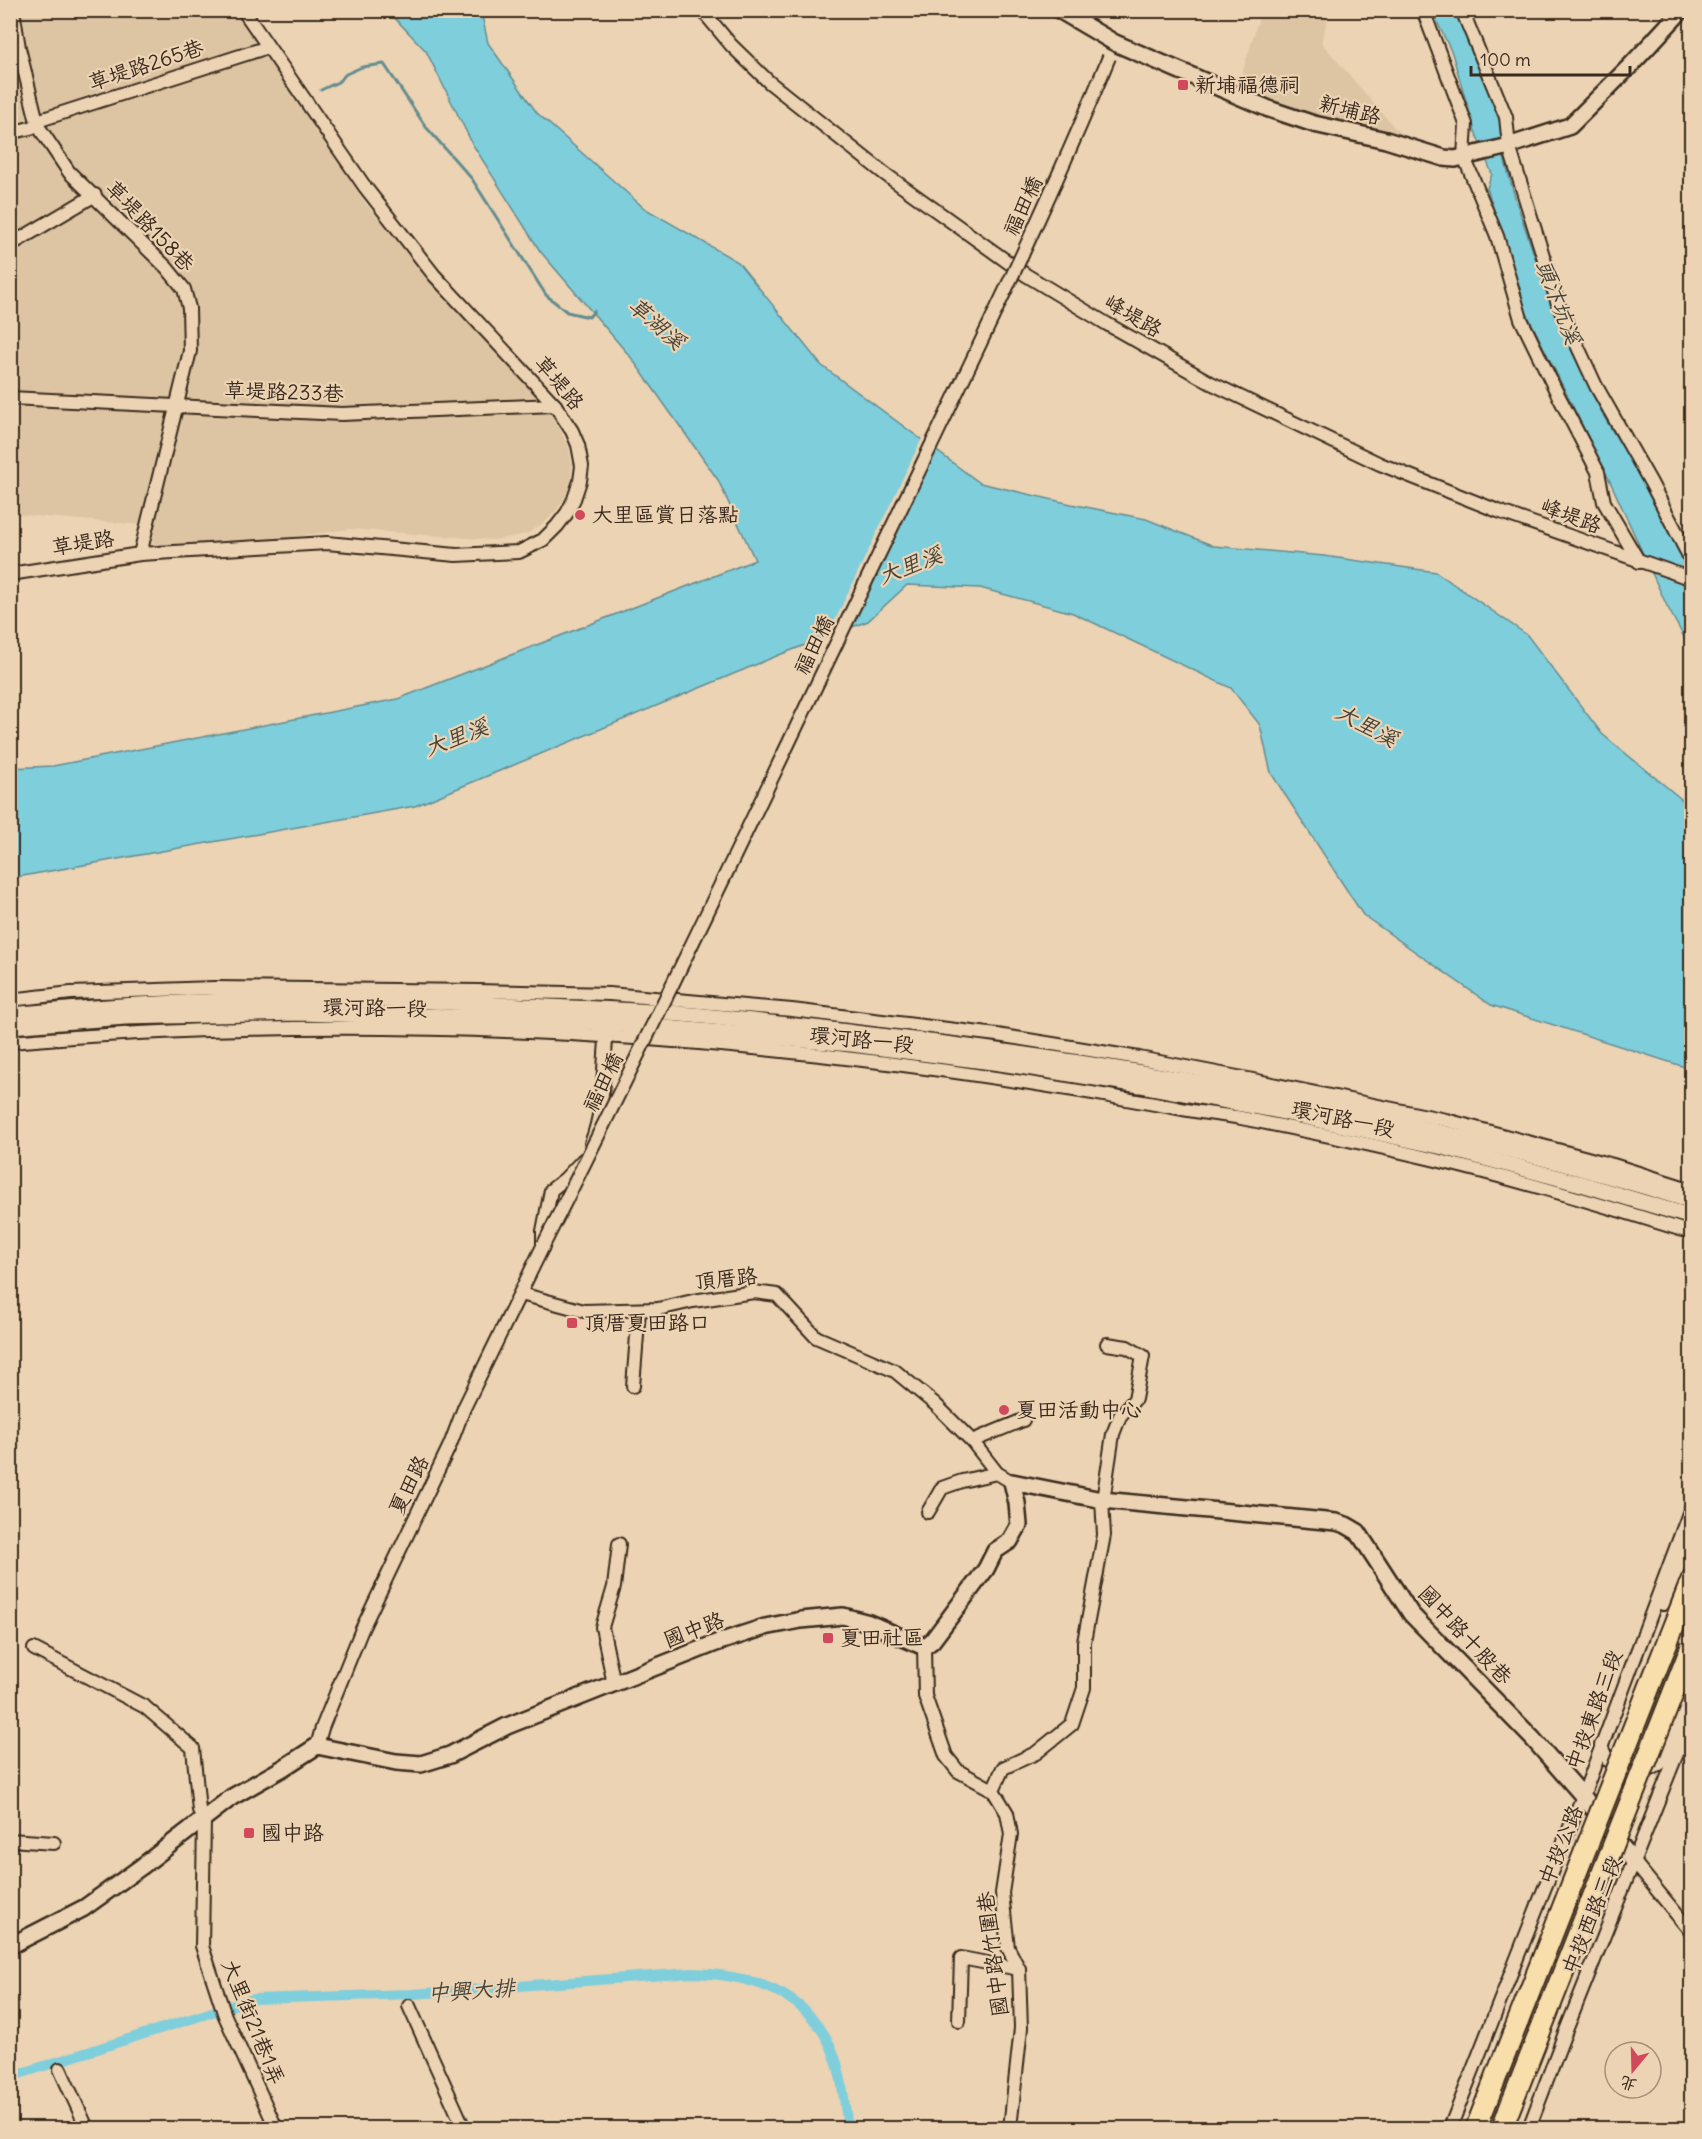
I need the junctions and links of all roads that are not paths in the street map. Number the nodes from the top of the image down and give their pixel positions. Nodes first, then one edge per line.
1 (13, 10) edge
2 (243, 10) edge
3 (702, 10) edge
4 (1059, 10) edge
5 (1423, 10) edge
6 (1462, 10) edge
7 (1682, 10) edge
8 (268, 47) junction
9 (1112, 50) junction
10 (38, 124) junction
11 (10, 133) edge
12 (1507, 147) junction
13 (1468, 155) junction
14 (94, 195) junction
15 (10, 245) edge
16 (10, 398) edge
17 (555, 405) junction
18 (176, 406) junction
19 (140, 554) junction
20 (1638, 561) junction
21 (1692, 562) edge
22 (10, 574) edge
23 (1692, 579) edge
24 (10, 1000) edge
25 (10, 1015) edge
26 (608, 1015) junction
27 (10, 1026) edge
28 (10, 1042) edge
29 (1692, 1190) edge
30 (1692, 1200) edge
31 (1692, 1217) edge
32 (1692, 1233) edge
33 (544, 1245) junction
34 (521, 1294) junction
35 (639, 1310) junction
36 (1107, 1344) dead end
37 (633, 1386) dead end
38 (1023, 1420) dead end
39 (972, 1442) junction
40 (997, 1473) junction
41 (1012, 1482) junction
42 (1102, 1500) junction
43 (1692, 1505) edge
44 (928, 1512) dead end
45 (1692, 1533) edge
46 (619, 1544) dead end
47 (1692, 1579) edge
48 (1692, 1644) edge
49 (924, 1647) junction
50 (34, 1648) dead end
51 (1628, 1675) junction
52 (614, 1684) junction
53 (1692, 1686) edge
54 (1692, 1716) edge
55 (1601, 1745) junction
56 (1669, 1745) junction
57 (317, 1746) junction
58 (993, 1790) junction
59 (1660, 1792) junction
60 (1583, 1796) junction
61 (204, 1820) junction
62 (10, 1840) edge
63 (54, 1843) dead end
64 (1634, 1862) junction
65 (1692, 1933) edge
66 (10, 1946) edge
67 (1019, 1969) junction
68 (409, 2006) dead end
69 (959, 2020) dead end
70 (60, 2069) dead end
71 (87, 2128) edge
72 (276, 2128) edge
73 (464, 2128) edge
74 (1010, 2128) edge
75 (1450, 2128) edge
76 (1476, 2128) edge
77 (1502, 2128) edge
78 (1529, 2128) edge

1 - 10 street, 草堤路158巷
2 - 8 street, 草堤路
3 - 20 street, 峰堤路
4 - 9 street, 新埔路
5 - 13 street
6 - 12 street
7 - 12 street
8 - 10 street, 草堤路265巷
8 - 17 street, 草堤路
9 - 13 street, 新埔路
9 - 33 street, 福田橋, bridge
10 - 11 street, 草堤路265巷
10 - 14 street, 草堤路158巷
12 - 13 street, 新埔路
12 - 21 street
13 - 20 street
14 - 15 street
14 - 18 street, 草堤路158巷
16 - 18 street, 草堤路233巷
17 - 18 street, 草堤路233巷
17 - 19 street, 草堤路
18 - 19 street, 草堤路158巷
19 - 22 street, 草堤路
20 - 23 street
24 - 26 street, 環河路一段
25 - 26 street, 環河路一段
26 - 27 street, 環河路一段
26 - 28 street, 環河路一段
26 - 29 street, 環河路一段
26 - 30 street, 環河路一段
26 - 31 street, 環河路一段
26 - 32 street, 環河路一段
26 - 33 street
33 - 34 street, 夏田路
34 - 35 street, 頂厝路
34 - 57 street, 夏田路
35 - 37 street
35 - 39 street, 頂厝路
36 - 42 street
38 - 39 street
39 - 40 street, 頂厝路
40 - 41 street, 頂厝路
40 - 44 street
41 - 42 street
41 - 49 street
42 - 58 street
42 - 60 street, 國中路十股巷
43 - 51 street, 中投東路三段
45 - 51 street
46 - 52 street
47 - 76 main road, 中投公路, bridge
48 - 77 main road, bridge
49 - 52 street, 國中路
49 - 58 street
50 - 61 street, 大里街21巷1弄
51 - 55 street, 中投東路三段
52 - 57 street, 國中路
53 - 56 street
54 - 59 street, 中投西路三段
55 - 56 street
55 - 60 street, 中投東路三段
56 - 59 street
57 - 61 street
58 - 67 street, 國中路竹圍巷
59 - 64 street, 中投西路三段
60 - 64 street, 國中路十股巷
60 - 75 street, 中投東路三段
61 - 66 street
61 - 72 street, 大里街21巷1弄
62 - 63 street
64 - 65 street, 國中路十股巷
64 - 78 street, 中投西路三段
67 - 69 street
67 - 74 street, 國中路竹圍巷
68 - 73 street
70 - 71 street

